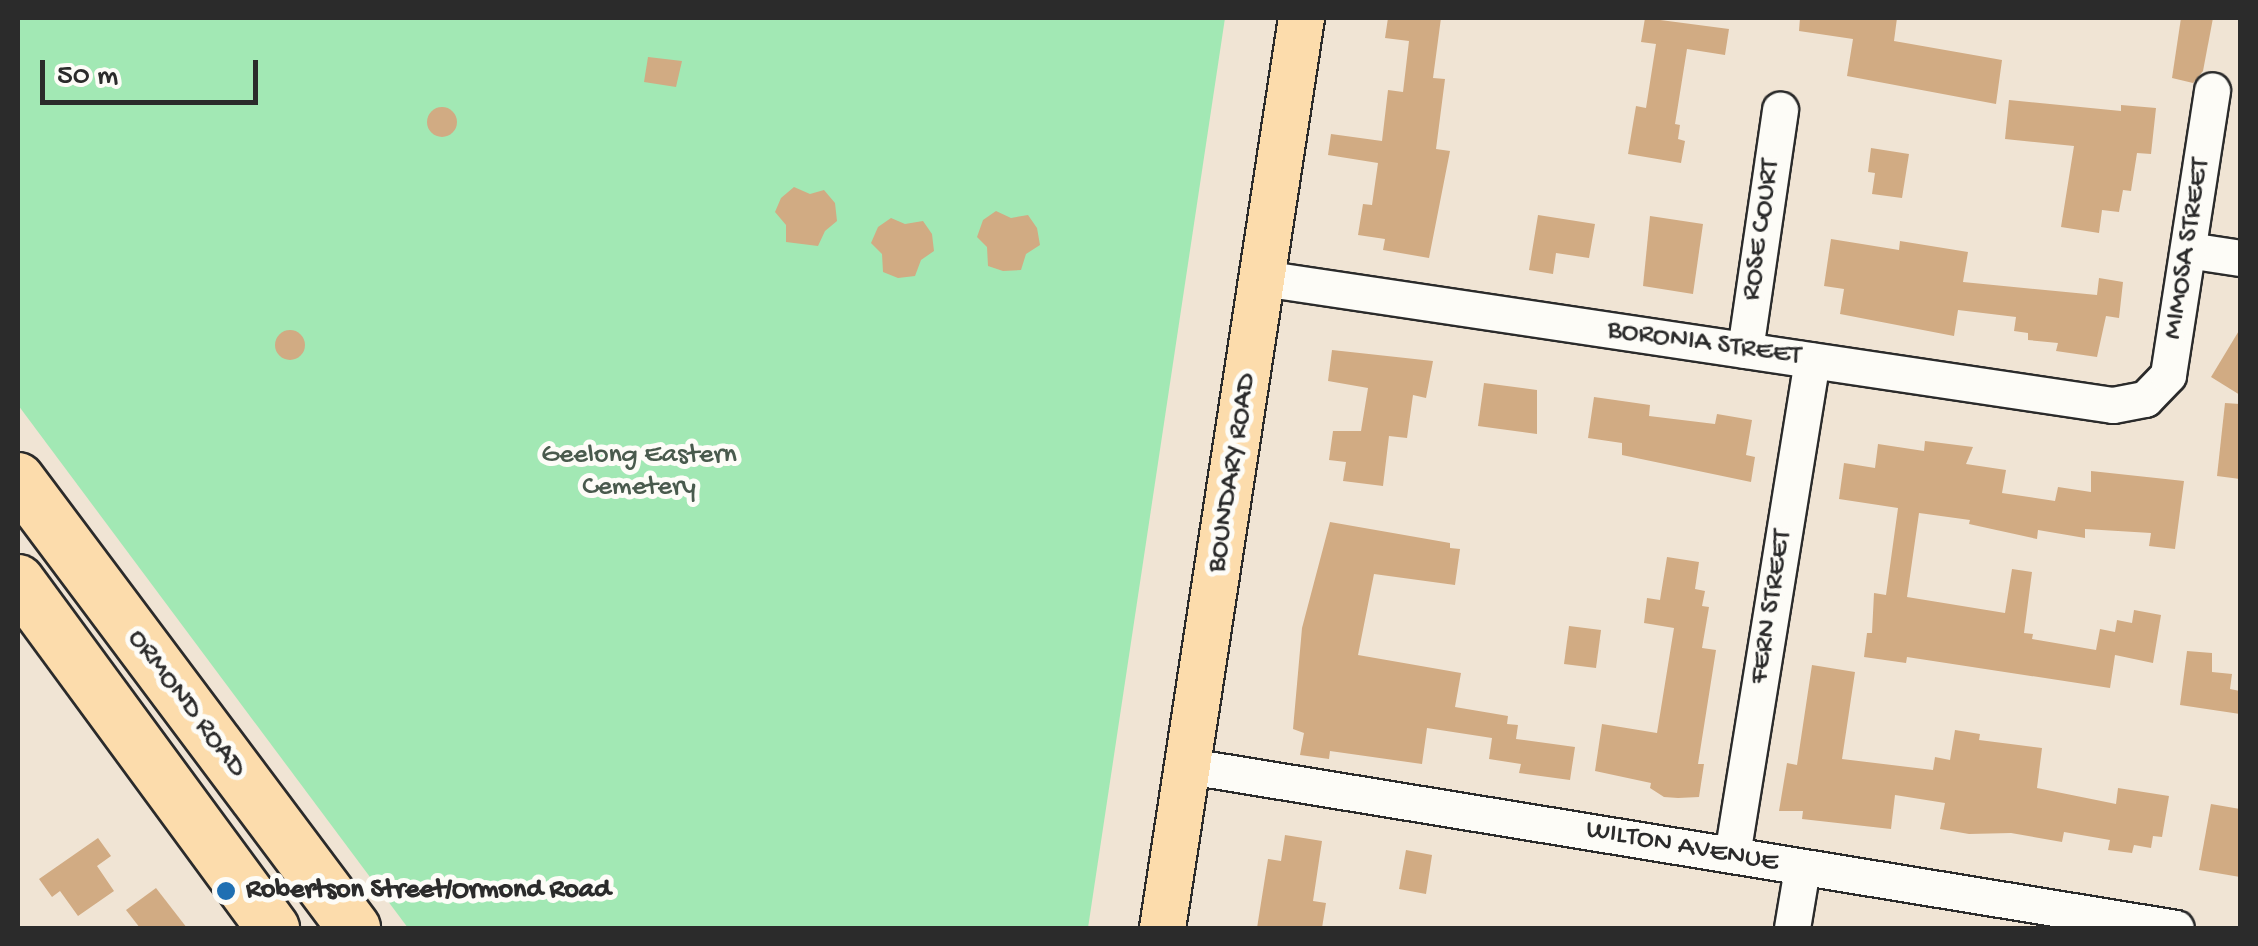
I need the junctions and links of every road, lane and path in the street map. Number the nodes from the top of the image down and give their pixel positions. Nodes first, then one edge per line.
1 (1302, 18) edge
2 (2212, 90) dead end
3 (1780, 110) dead end
4 (2188, 250) junction
5 (2240, 258) edge
6 (1262, 278) junction
7 (1745, 350) junction
8 (1812, 360) junction
9 (2146, 399) joint
10 (18, 478) edge
11 (18, 581) edge
12 (1189, 766) junction
13 (1732, 855) junction
14 (1802, 868) junction
15 (273, 928) edge
16 (354, 928) edge
17 (1162, 928) edge
18 (1792, 928) edge
19 (2176, 928) edge

1 - 6 main road, BOUNDARY ROAD
2 - 4 street, MIMOSA STREET
3 - 7 street, ROSE COURT
4 - 5 street
4 - 9 street, MIMOSA STREET
6 - 7 street, BORONIA STREET
6 - 12 main road, BOUNDARY ROAD
7 - 8 street, BORONIA STREET
8 - 9 street, BORONIA STREET
8 - 13 street, FERN STREET
10 - 16 highway, ORMOND ROAD
11 - 15 highway
12 - 13 street, WILTON AVENUE
12 - 17 main road, BOUNDARY ROAD
13 - 14 street, WILTON AVENUE
14 - 18 street
14 - 19 street, WILTON AVENUE

